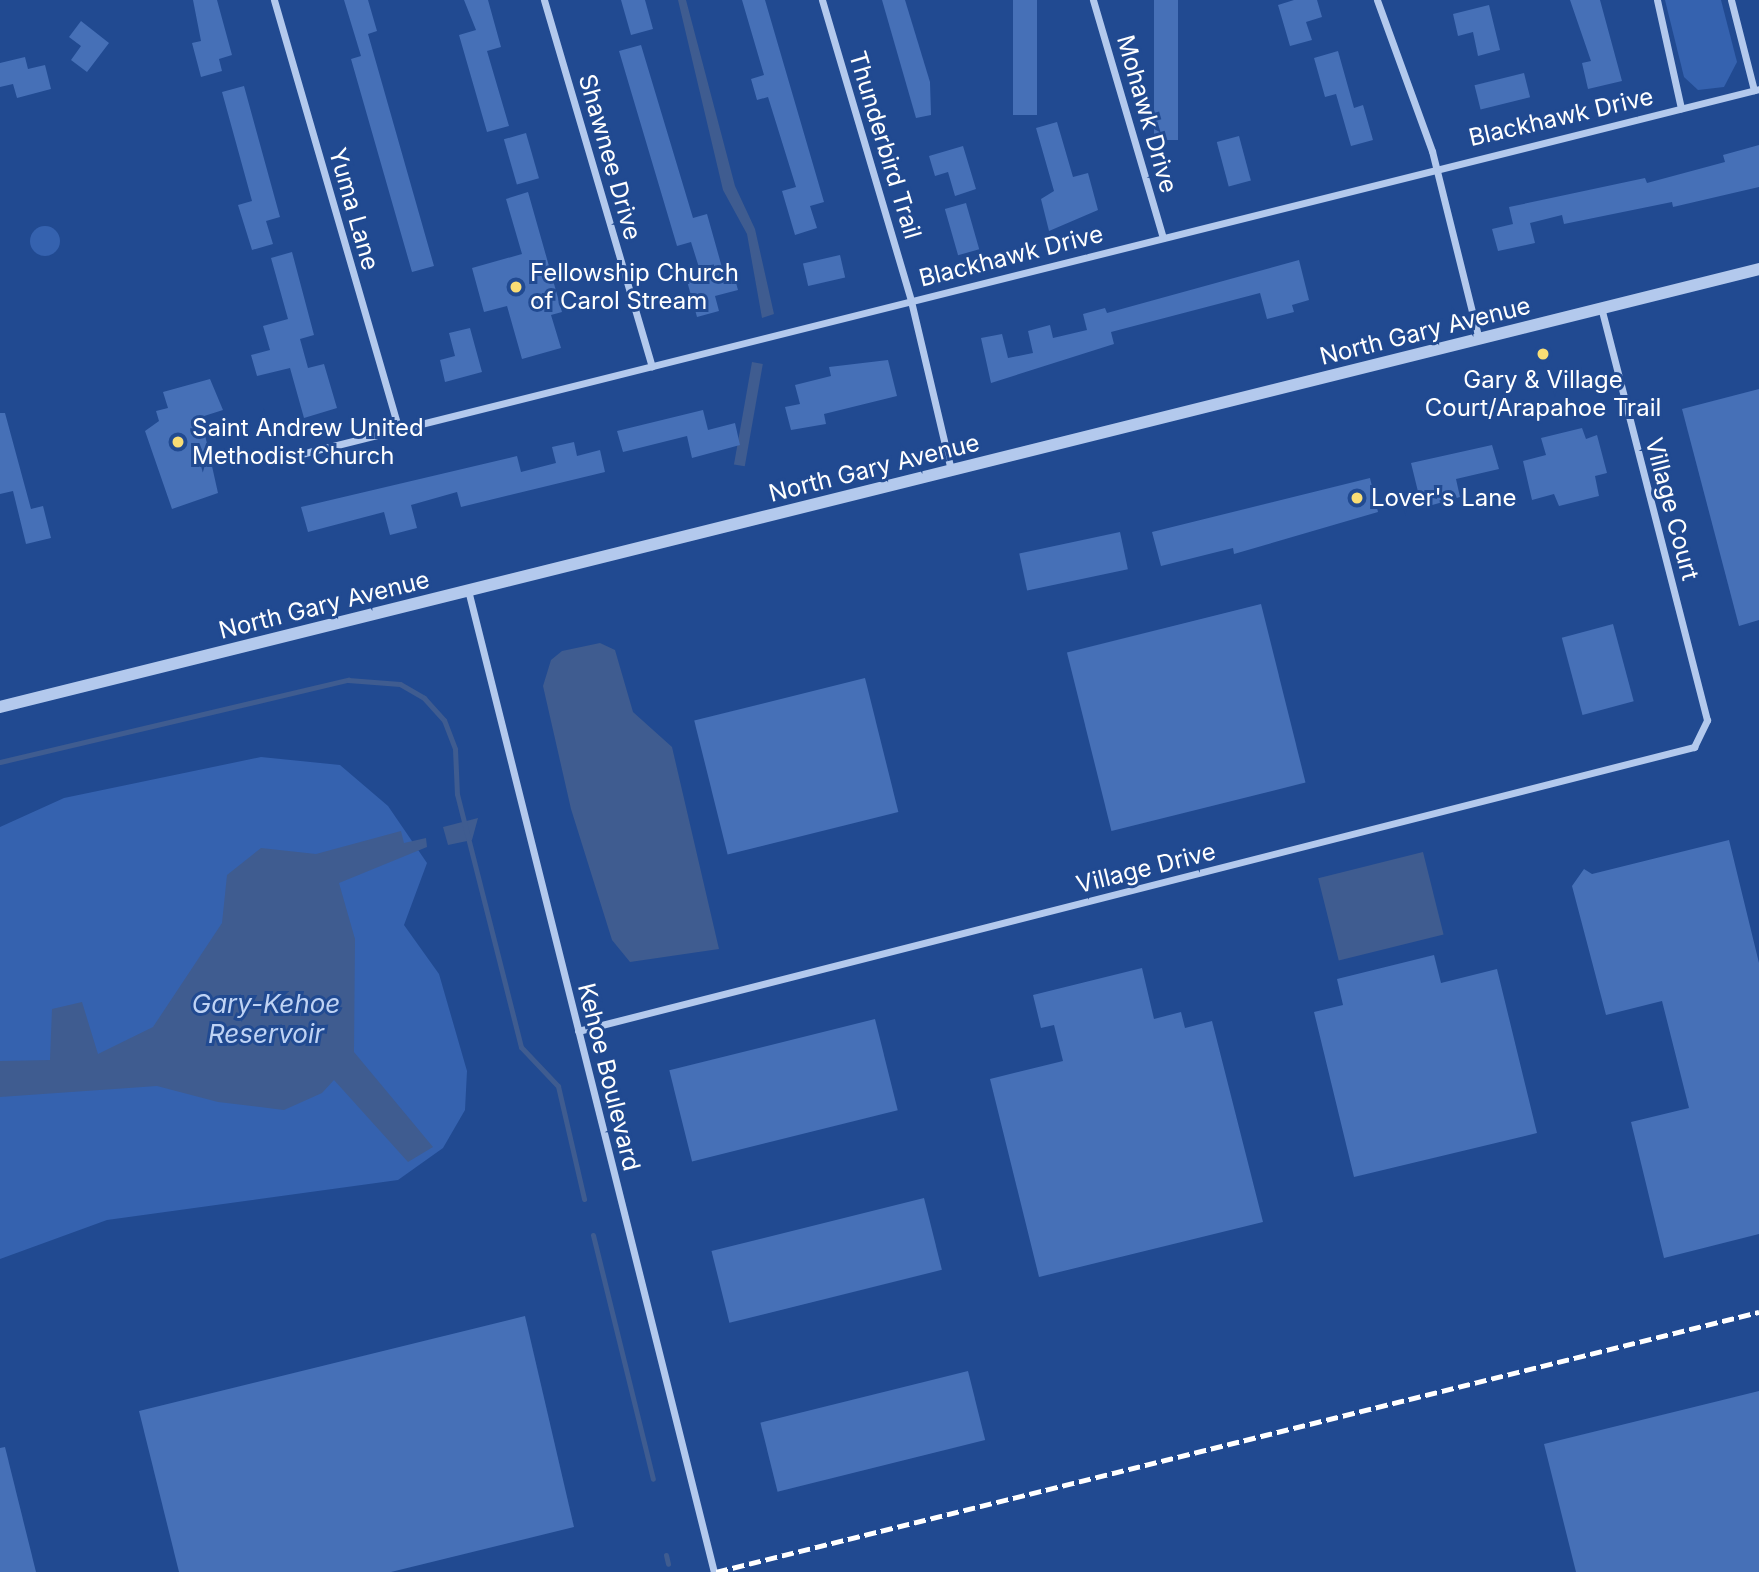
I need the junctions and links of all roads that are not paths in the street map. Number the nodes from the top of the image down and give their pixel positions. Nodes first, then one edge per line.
1 (274, 0) edge
2 (544, 0) edge
3 (822, 0) edge
4 (1093, 0) edge
5 (1377, 0) edge
6 (1657, 0) edge
7 (1731, 0) edge
8 (1756, 89) edge
9 (1681, 108) junction
10 (1436, 168) junction
11 (1163, 238) junction
12 (1759, 268) edge
13 (911, 301) junction
14 (1601, 308) junction
15 (1479, 339) junction
16 (652, 366) junction
17 (399, 429) junction
18 (272, 461) dead end
19 (950, 470) junction
20 (468, 590) junction
21 (0, 707) edge
22 (1707, 720) joint
23 (578, 1031) junction
24 (714, 1572) edge

1 - 17 street, Yuma Lane
2 - 16 street, Shawnee Drive
3 - 13 street, Thunderbird Trail
4 - 11 street, Mohawk Drive
5 - 10 street
6 - 9 street
7 - 8 street
8 - 9 street, Blackhawk Drive
9 - 10 street, Blackhawk Drive
10 - 11 street, Blackhawk Drive
10 - 15 street
11 - 13 street, Blackhawk Drive
12 - 14 street, North Gary Avenue
13 - 16 street, Blackhawk Drive
13 - 19 street, Thunderbird Trail
14 - 15 street, North Gary Avenue
14 - 22 street, Village Court
15 - 19 street, North Gary Avenue
16 - 17 street, Blackhawk Drive
17 - 18 street, Blackhawk Drive
19 - 20 street, North Gary Avenue
20 - 21 street, North Gary Avenue
20 - 23 street, Kehoe Boulevard
22 - 23 street, Village Drive
23 - 24 street, Kehoe Boulevard

